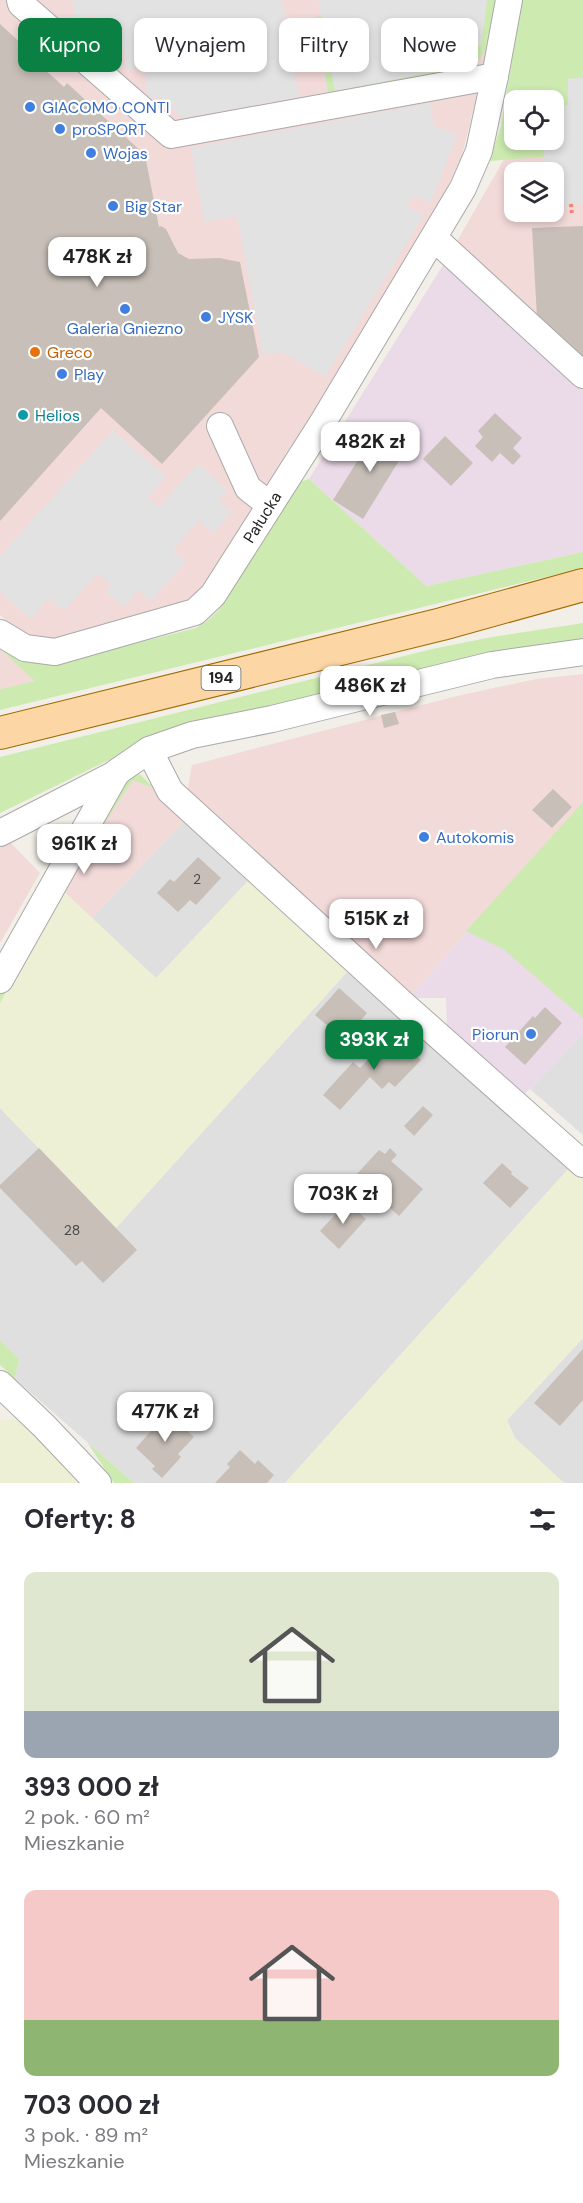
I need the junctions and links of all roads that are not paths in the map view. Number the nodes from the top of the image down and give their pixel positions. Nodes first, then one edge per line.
1 (20, 0) edge
2 (508, 0) edge
3 (495, 76) junction
4 (434, 238) junction
5 (583, 375) edge
6 (220, 426) dead end
7 (270, 505) junction
8 (583, 585) edge
9 (583, 607) edge
10 (442, 624) junction
11 (0, 633) edge
12 (583, 652) edge
13 (0, 733) edge
14 (149, 750) junction
15 (117, 772) junction
16 (0, 833) edge
17 (0, 980) edge
18 (583, 1164) edge
19 (2, 1390) edge
20 (98, 1483) edge

1 - 3 street
2 - 3 street, Pałucka
3 - 4 street, Pałucka
4 - 5 street
4 - 7 street, Pałucka
6 - 7 street
7 - 11 street, Pałucka
8 - 10 main road, 194
9 - 10 main road, 194
10 - 13 main road, 194
12 - 14 street
14 - 15 street
14 - 18 street
15 - 16 street
15 - 17 street
19 - 20 street

